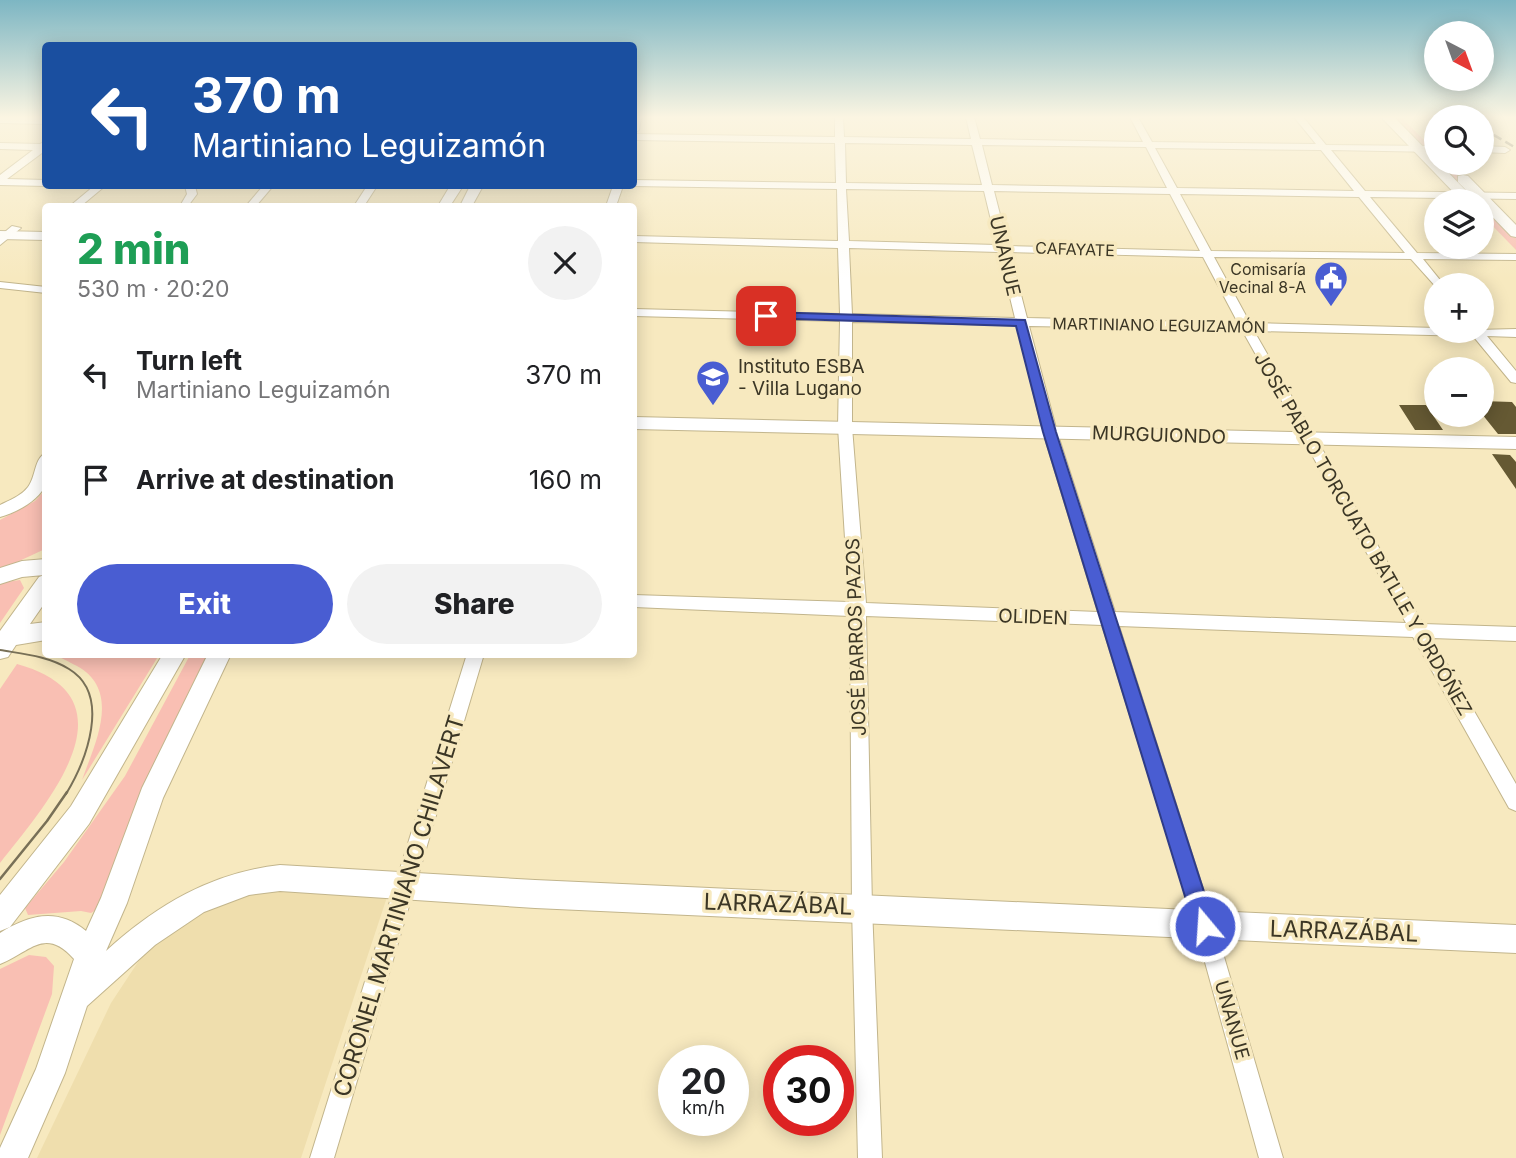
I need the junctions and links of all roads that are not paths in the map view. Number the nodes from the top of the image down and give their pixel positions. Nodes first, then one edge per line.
1 (840, 171) edge
2 (983, 171) edge
3 (1161, 171) edge
4 (1343, 171) edge
5 (1442, 171) edge
6 (0, 181) edge
7 (42, 183) edge
8 (637, 183) edge
9 (841, 186) junction
10 (989, 188) junction
11 (96, 189) edge
12 (265, 189) edge
13 (1461, 189) edge
14 (1172, 191) junction
15 (1362, 194) junction
16 (1424, 196) edge
17 (1494, 196) edge
18 (1516, 196) edge
19 (79, 203) edge
20 (254, 203) edge
21 (1494, 216) edge
22 (1494, 227) edge
23 (5, 233) edge
24 (1516, 233) edge
25 (42, 234) edge
26 (637, 239) edge
27 (843, 244) junction
28 (1002, 247) junction
29 (1516, 250) edge
30 (1208, 254) junction
31 (1413, 255) junction
32 (1516, 257) edge
33 (1428, 273) edge
34 (0, 285) edge
35 (42, 290) edge
36 (637, 313) edge
37 (846, 318) junction
38 (1021, 322) junction
39 (1246, 327) junction
40 (1424, 330) edge
41 (1494, 332) edge
42 (1516, 333) edge
43 (1487, 343) edge
44 (1516, 379) edge
45 (637, 423) edge
46 (845, 427) junction
47 (1049, 432) junction
48 (1310, 440) junction
49 (1516, 443) edge
50 (42, 471) edge
51 (0, 512) edge
52 (42, 567) edge
53 (0, 576) edge
54 (42, 589) edge
55 (637, 601) edge
56 (858, 610) junction
57 (1107, 620) junction
58 (1418, 631) junction
59 (42, 632) edge
60 (1516, 634) edge
61 (4, 644) edge
62 (173, 658) edge
63 (218, 658) edge
64 (475, 658) edge
65 (1516, 802) edge
66 (405, 884) junction
67 (862, 906) junction
68 (0, 916) edge
69 (1205, 926) junction
70 (1516, 939) edge
71 (0, 950) edge
72 (89, 955) junction
73 (78, 995) junction
74 (12, 1158) edge
75 (322, 1158) edge
76 (870, 1158) edge
77 (1271, 1158) edge

1 - 9 street, JOSÉ BARROS PAZOS
2 - 10 street, UNANUE
3 - 14 street, JOSÉ PABLO TORCUATO BATLLE Y ORDÓÑEZ
4 - 15 street
5 - 13 street
6 - 7 street
8 - 9 street
9 - 10 street
9 - 27 street, JOSÉ BARROS PAZOS
10 - 14 street
10 - 28 street, UNANUE
11 - 19 street
12 - 20 street
14 - 15 street
14 - 30 street, JOSÉ PABLO TORCUATO BATLLE Y ORDÓÑEZ
15 - 16 street
15 - 31 street
17 - 18 street
21 - 24 street
22 - 29 street
23 - 25 street
26 - 27 street, CAFAYATE
27 - 28 street, CAFAYATE
27 - 37 street, JOSÉ BARROS PAZOS
28 - 30 street, CAFAYATE
28 - 38 street, UNANUE
30 - 31 street, CAFAYATE
30 - 39 street, JOSÉ PABLO TORCUATO BATLLE Y ORDÓÑEZ
31 - 32 street, CAFAYATE
31 - 33 street
34 - 35 street
36 - 37 street, MARTINIANO LEGUIZAMÓN
37 - 38 street, MARTINIANO LEGUIZAMÓN
37 - 46 street, JOSÉ BARROS PAZOS
38 - 39 street, MARTINIANO LEGUIZAMÓN
38 - 47 street, UNANUE
39 - 40 street, MARTINIANO LEGUIZAMÓN
39 - 48 street, JOSÉ PABLO TORCUATO BATLLE Y ORDÓÑEZ
41 - 42 street, MARTINIANO LEGUIZAMÓN
43 - 44 street
45 - 46 street, MURGUIONDO
46 - 47 street, MURGUIONDO
46 - 56 street, JOSÉ BARROS PAZOS
47 - 48 street, MURGUIONDO
47 - 57 street, UNANUE
48 - 49 street, MURGUIONDO
48 - 58 street, JOSÉ PABLO TORCUATO BATLLE Y ORDÓÑEZ
50 - 51 street
52 - 53 street
54 - 61 street
55 - 56 street, OLIDEN
56 - 57 street, OLIDEN
56 - 67 street, JOSÉ BARROS PAZOS
57 - 58 street, OLIDEN
57 - 69 street, UNANUE
58 - 60 street, OLIDEN
58 - 65 street, JOSÉ PABLO TORCUATO BATLLE Y ORDÓÑEZ
59 - 61 street
62 - 68 street
63 - 72 street
64 - 66 street, CORONEL MARTINIANO CHILAVERT
66 - 67 street, LARRAZÁBAL
66 - 73 street, LARRAZÁBAL
66 - 75 street, CORONEL MARTINIANO CHILAVERT
67 - 69 street, LARRAZÁBAL
67 - 76 street, JOSÉ BARROS PAZOS
69 - 70 street, LARRAZÁBAL
69 - 77 street, UNANUE
71 - 72 street
72 - 73 street
73 - 74 street

